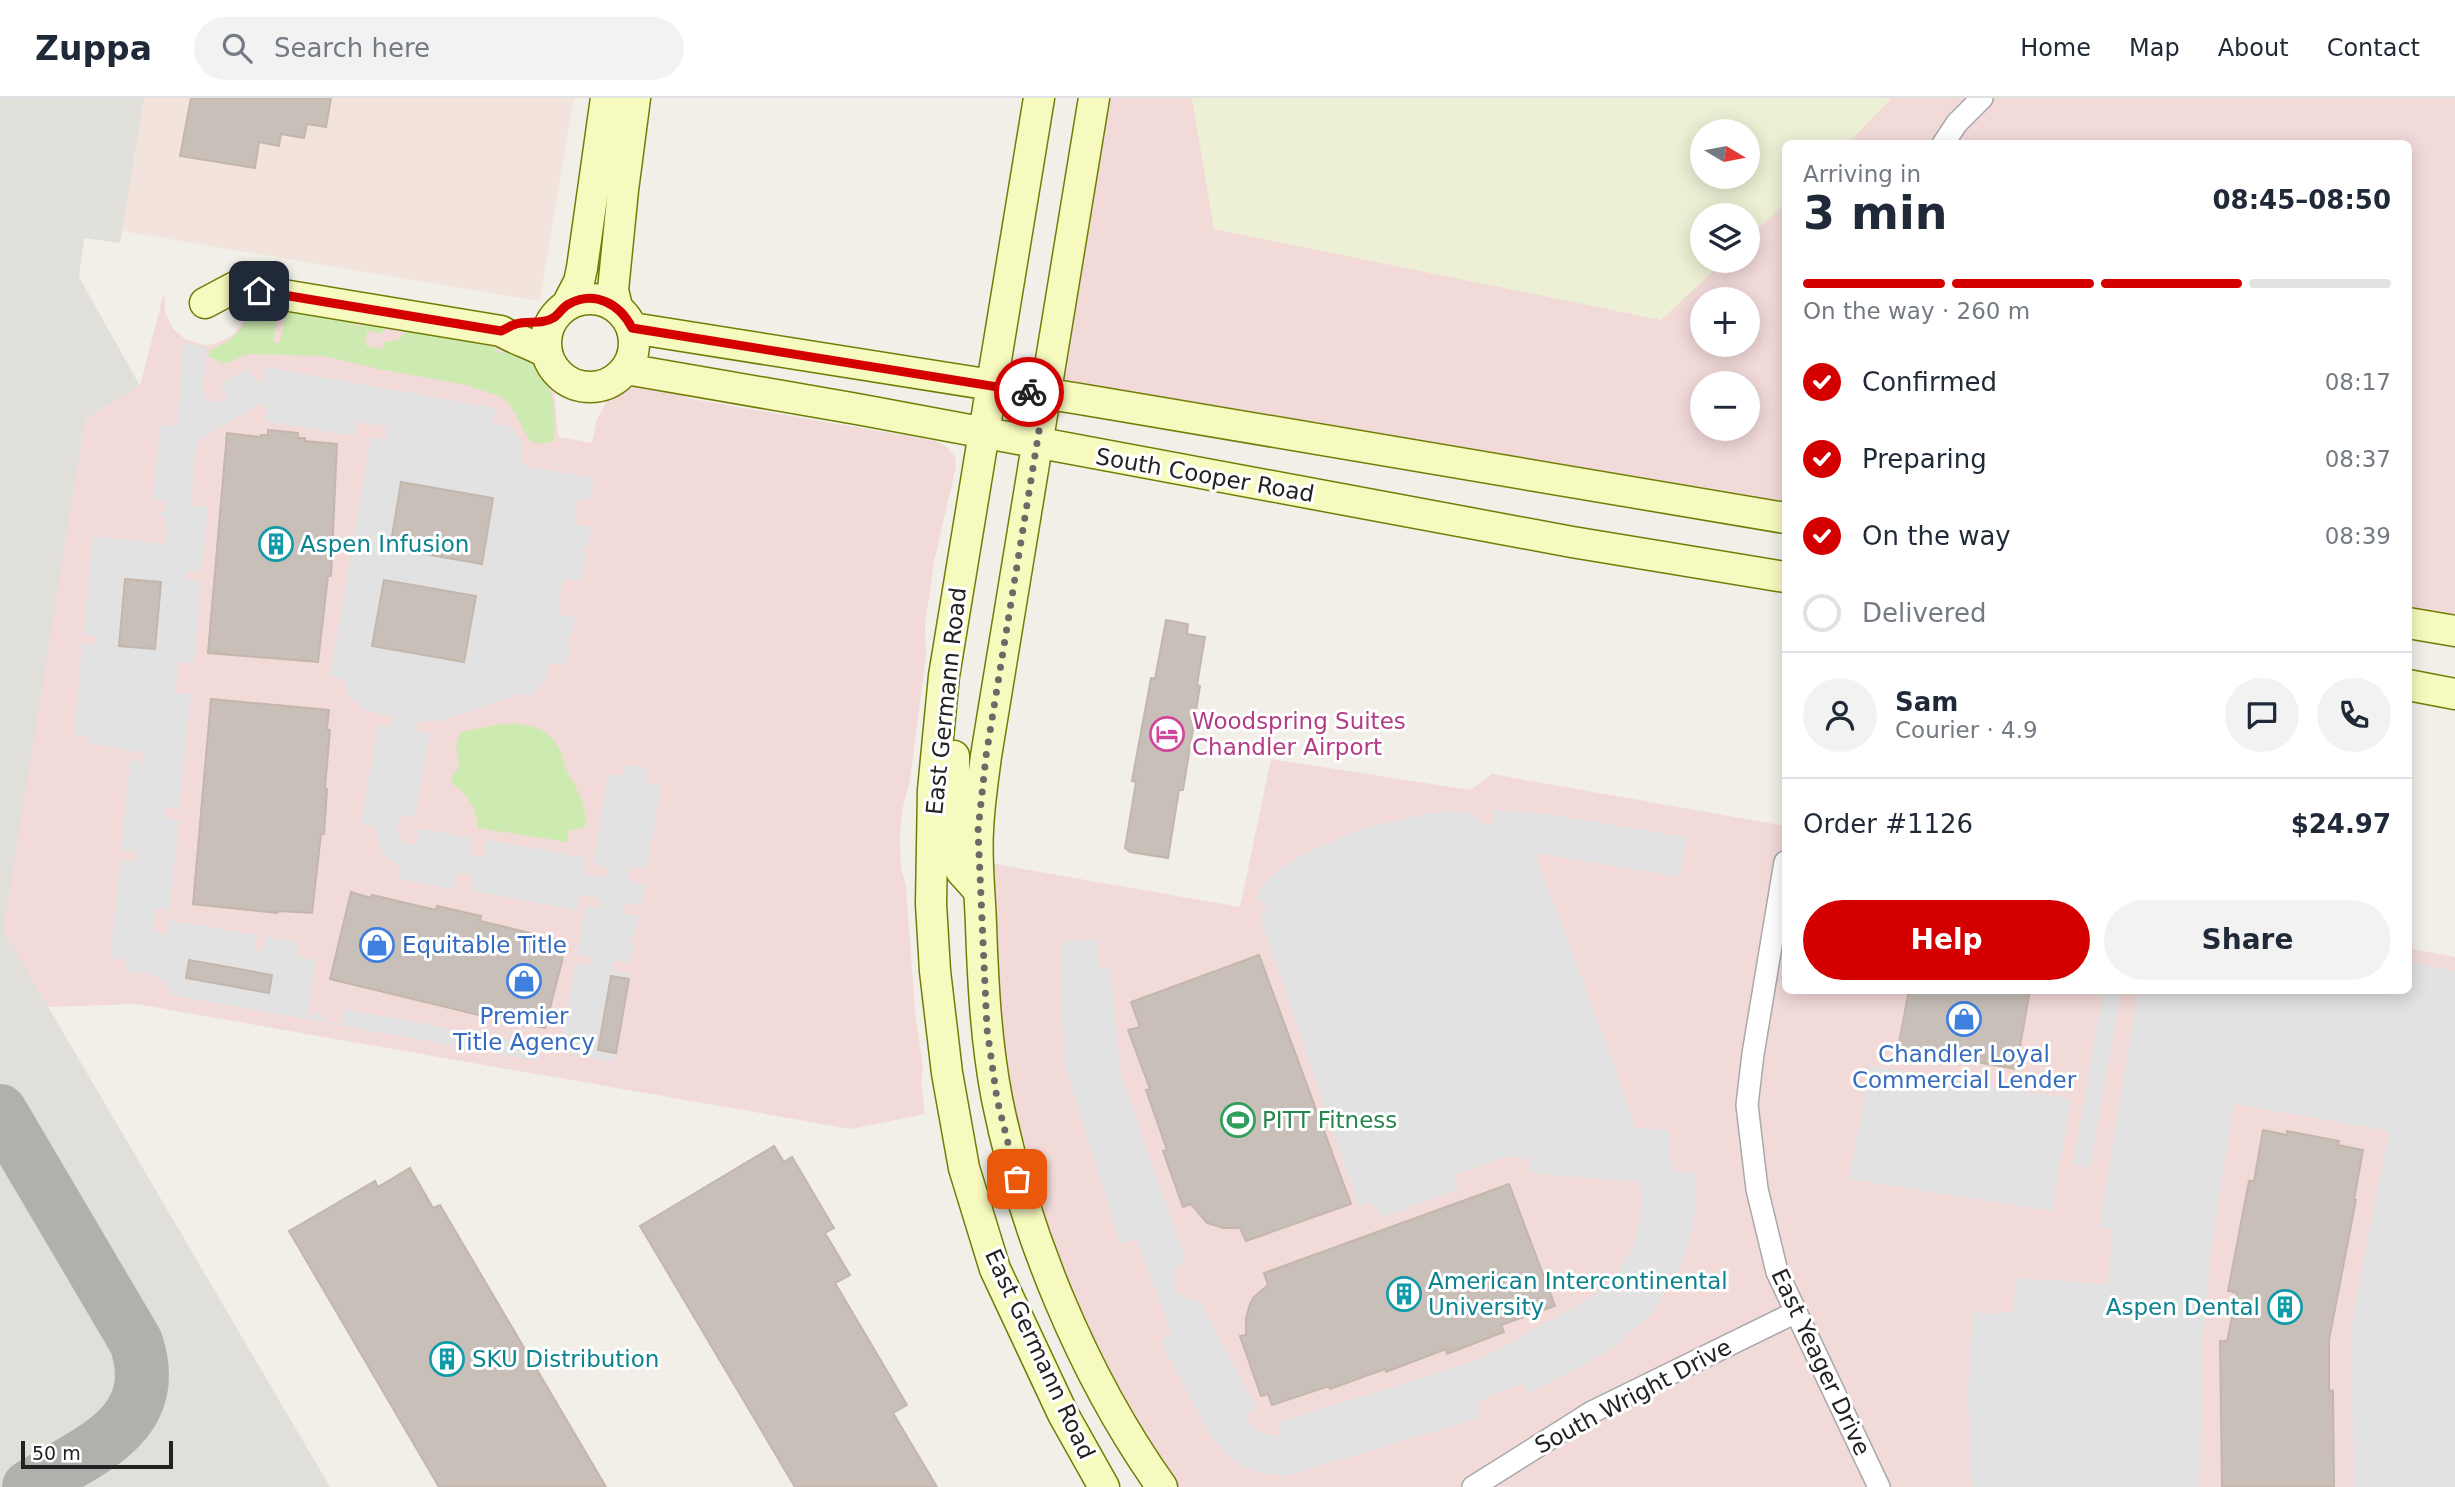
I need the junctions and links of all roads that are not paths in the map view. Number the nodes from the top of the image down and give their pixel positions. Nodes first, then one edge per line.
1 (606, 98) edge
2 (635, 98) edge
3 (1039, 98) edge
4 (1094, 98) edge
5 (1982, 98) edge
6 (1946, 140) edge
7 (205, 303) dead end
8 (560, 312) junction
9 (625, 317) junction
10 (501, 331) junction
11 (547, 353) junction
12 (626, 369) junction
13 (991, 386) junction
14 (1045, 394) junction
15 (982, 432) junction
16 (1038, 443) junction
17 (1782, 517) edge
18 (1782, 577) edge
19 (2412, 624) edge
20 (2455, 631) edge
21 (2412, 686) edge
22 (2455, 694) edge
23 (940, 716) junction
24 (1782, 880) edge
25 (979, 892) junction
26 (1796, 1312) junction
27 (1104, 1487) edge
28 (1162, 1487) edge
29 (1473, 1487) edge
30 (1879, 1487) edge

1 - 8 main road
2 - 9 main road
3 - 13 main road, East Germann Road
4 - 14 main road, East Germann Road
5 - 6 street
7 - 10 main road
8 - 9 main road
8 - 10 main road
8 - 11 main road
9 - 12 main road
9 - 13 main road
10 - 11 main road
11 - 12 main road
12 - 15 main road, South Cooper Road
13 - 14 main road
13 - 15 main road, East Germann Road
14 - 16 main road, East Germann Road
14 - 17 main road
15 - 16 main road, South Cooper Road
15 - 23 main road, East Germann Road
16 - 18 main road, South Cooper Road
16 - 25 main road, East Germann Road
19 - 20 main road
21 - 22 main road
23 - 25 main road
23 - 27 main road, East Germann Road
24 - 26 street, East Yeager Drive
25 - 28 main road, East Germann Road
26 - 29 street, South Wright Drive
26 - 30 street, East Yeager Drive

